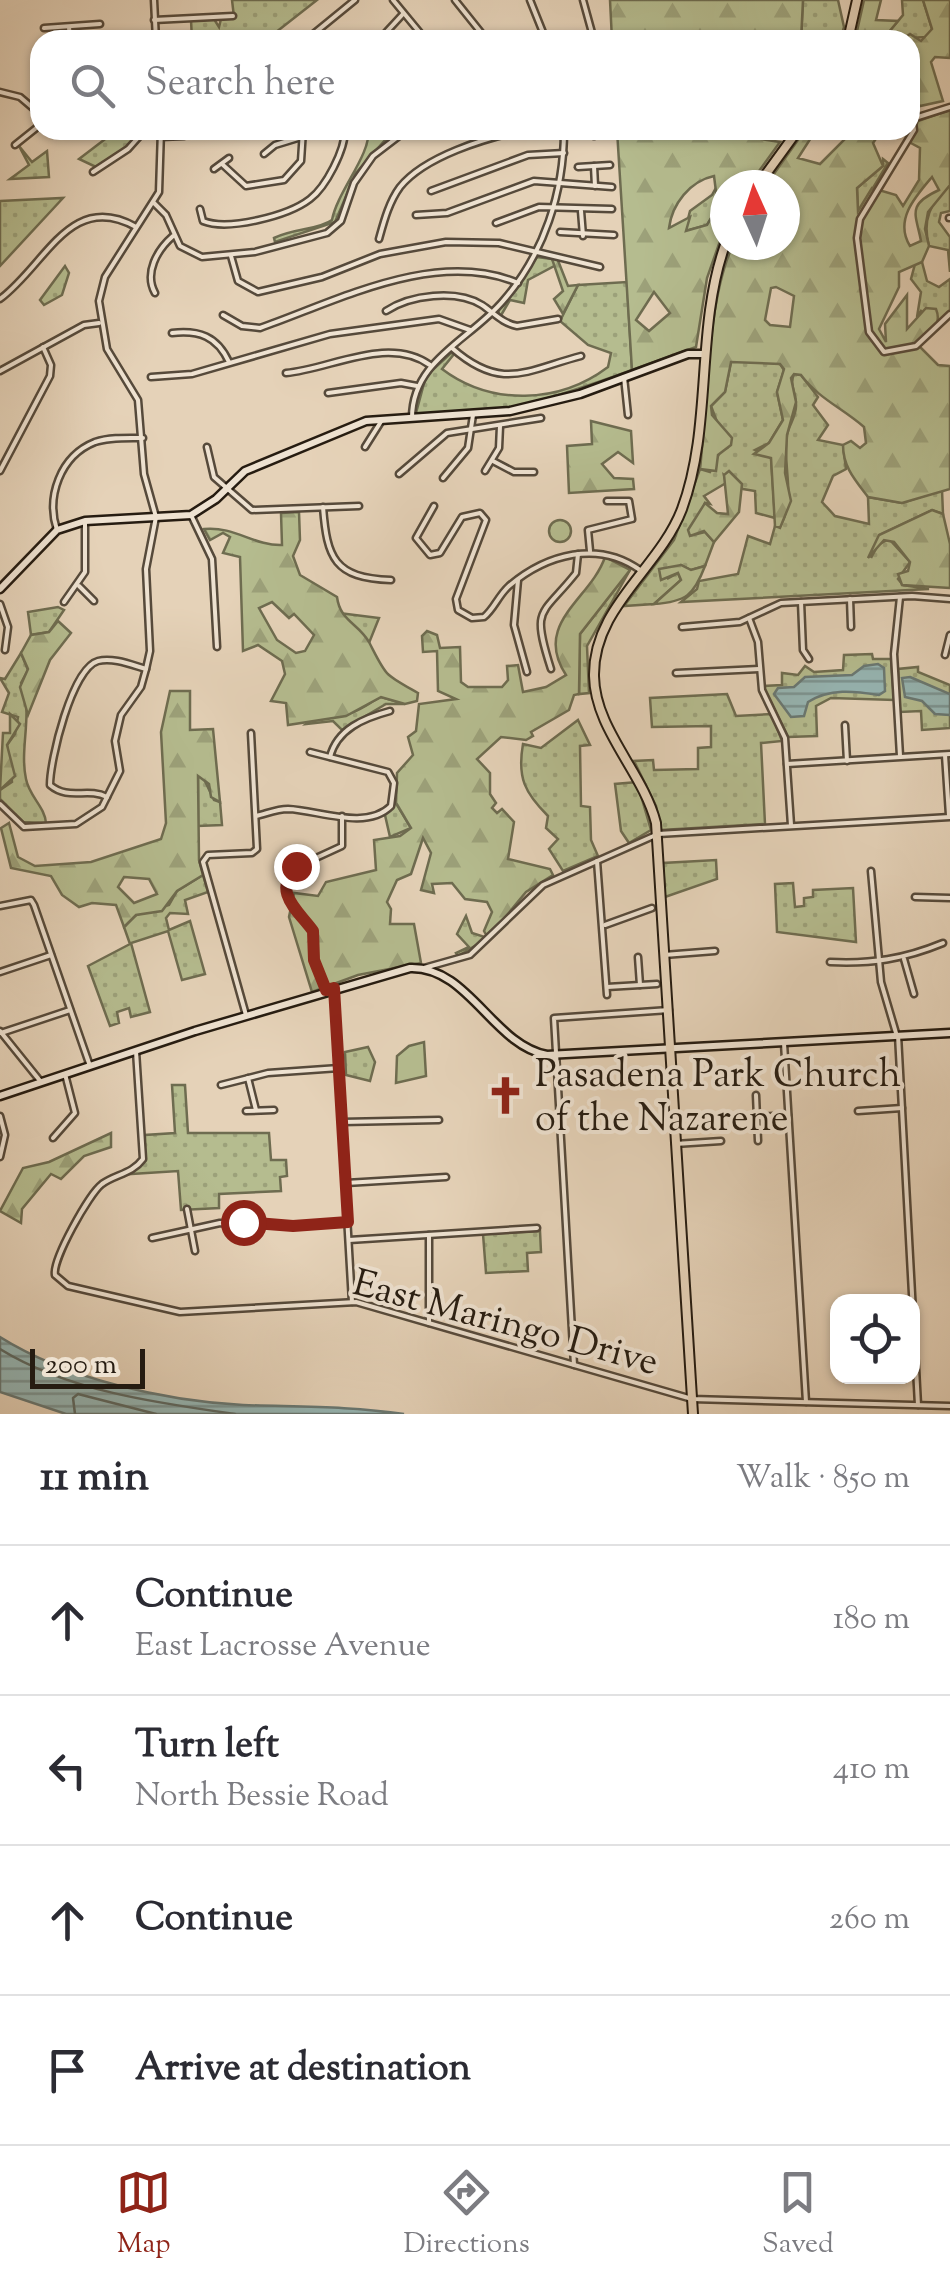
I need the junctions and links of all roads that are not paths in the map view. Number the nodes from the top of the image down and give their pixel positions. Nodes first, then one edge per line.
1 (154, 0) edge
2 (355, 0) edge
3 (393, 0) edge
4 (455, 0) edge
5 (530, 0) edge
6 (583, 0) edge
7 (857, 0) edge
8 (404, 14) junction
9 (233, 16) dead end
10 (154, 20) junction
11 (100, 24) dead end
12 (70, 27) joint
13 (44, 28) dead end
14 (155, 30) edge
15 (319, 30) edge
16 (389, 30) edge
17 (418, 30) edge
18 (479, 30) edge
19 (542, 30) edge
20 (591, 30) edge
21 (850, 30) edge
22 (0, 92) edge
23 (30, 106) edge
24 (950, 107) edge
25 (920, 116) edge
26 (30, 133) edge
27 (136, 140) edge
28 (161, 140) edge
29 (286, 140) edge
30 (303, 140) edge
31 (341, 140) edge
32 (391, 140) edge
33 (496, 140) edge
34 (564, 140) edge
35 (791, 140) edge
36 (909, 140) edge
37 (14, 146) dead end
38 (564, 153) junction
39 (264, 154) dead end
40 (228, 158) dead end
41 (222, 164) junction
42 (610, 165) dead end
43 (578, 166) dead end
44 (594, 166) junction
45 (214, 169) dead end
46 (769, 170) edge
47 (93, 172) dead end
48 (560, 183) junction
49 (612, 187) dead end
50 (595, 188) junction
51 (431, 192) dead end
52 (154, 203) junction
53 (553, 208) junction
54 (200, 209) dead end
55 (612, 209) dead end
56 (582, 211) junction
57 (416, 216) dead end
58 (496, 224) dead end
59 (136, 228) junction
60 (560, 232) dead end
61 (614, 235) dead end
62 (173, 236) junction
63 (583, 237) junction
64 (378, 239) dead end
65 (536, 251) junction
66 (231, 256) junction
67 (721, 260) edge
68 (600, 267) dead end
69 (518, 282) junction
70 (154, 294) dead end
71 (0, 299) edge
72 (386, 311) dead end
73 (492, 313) junction
74 (950, 314) edge
75 (223, 315) dead end
76 (558, 319) dead end
77 (99, 323) junction
78 (472, 331) junction
79 (172, 334) dead end
80 (43, 347) junction
81 (452, 348) junction
82 (704, 354) junction
83 (581, 356) dead end
84 (229, 362) junction
85 (430, 365) junction
86 (0, 370) edge
87 (286, 374) dead end
88 (624, 377) junction
89 (151, 378) dead end
90 (417, 386) junction
91 (328, 394) dead end
92 (470, 415) junction
93 (628, 415) dead end
94 (412, 418) junction
95 (542, 418) dead end
96 (382, 420) junction
97 (500, 426) junction
98 (471, 431) junction
99 (144, 438) junction
100 (207, 447) dead end
101 (365, 447) dead end
102 (493, 460) junction
103 (0, 471) edge
104 (484, 471) dead end
105 (534, 472) dead end
106 (399, 474) dead end
107 (443, 478) dead end
108 (226, 489) junction
109 (607, 501) dead end
110 (324, 506) junction
111 (359, 506) dead end
112 (434, 506) dead end
113 (191, 514) junction
114 (156, 516) junction
115 (85, 521) junction
116 (57, 530) junction
117 (590, 551) junction
118 (578, 554) junction
119 (643, 572) junction
120 (391, 580) dead end
121 (518, 580) junction
122 (79, 586) junction
123 (0, 589) edge
124 (900, 597) junction
125 (950, 599) edge
126 (850, 600) junction
127 (94, 601) dead end
128 (64, 602) dead end
129 (801, 602) junction
130 (0, 604) edge
131 (749, 618) junction
132 (682, 626) dead end
133 (851, 627) dead end
134 (950, 635) edge
135 (216, 648) dead end
136 (5, 650) dead end
137 (946, 655) dead end
138 (809, 659) dead end
139 (146, 669) junction
140 (551, 669) dead end
141 (760, 669) junction
142 (527, 672) dead end
143 (676, 673) dead end
144 (390, 711) dead end
145 (846, 725) dead end
146 (250, 733) dead end
147 (310, 752) dead end
148 (948, 754) edge
149 (900, 757) junction
150 (330, 758) junction
151 (848, 760) junction
152 (787, 764) junction
153 (107, 797) junction
154 (0, 804) edge
155 (256, 816) junction
156 (342, 816) junction
157 (950, 817) edge
158 (790, 826) junction
159 (658, 834) junction
160 (597, 861) junction
161 (871, 871) dead end
162 (914, 898) dead end
163 (950, 898) edge
164 (0, 906) edge
165 (652, 908) dead end
166 (603, 925) junction
167 (943, 943) dead end
168 (715, 951) dead end
169 (51, 955) junction
170 (664, 955) junction
171 (638, 957) dead end
172 (904, 959) junction
173 (830, 962) dead end
174 (880, 963) junction
175 (424, 968) junction
176 (0, 972) edge
177 (658, 984) dead end
178 (640, 985) junction
179 (607, 987) junction
180 (330, 989) junction
181 (914, 994) dead end
182 (607, 995) dead end
183 (70, 1010) junction
184 (668, 1010) junction
185 (246, 1015) junction
186 (1, 1032) edge
187 (950, 1033) edge
188 (897, 1034) junction
189 (784, 1042) junction
190 (670, 1049) junction
191 (136, 1051) junction
192 (556, 1056) junction
193 (90, 1066) junction
194 (339, 1068) junction
195 (66, 1074) junction
196 (248, 1078) junction
197 (41, 1082) junction
198 (221, 1086) dead end
199 (756, 1094) dead end
200 (0, 1096) edge
201 (902, 1108) junction
202 (256, 1110) junction
203 (274, 1110) dead end
204 (246, 1111) dead end
205 (858, 1111) dead end
206 (788, 1115) junction
207 (0, 1116) edge
208 (757, 1117) junction
209 (439, 1120) dead end
210 (342, 1122) junction
211 (53, 1138) dead end
212 (721, 1141) dead end
213 (758, 1141) dead end
214 (676, 1144) junction
215 (0, 1157) edge
216 (446, 1176) dead end
217 (346, 1183) junction
218 (186, 1209) dead end
219 (348, 1222) junction
220 (537, 1228) dead end
221 (188, 1233) junction
222 (429, 1235) junction
223 (152, 1238) dead end
224 (349, 1240) junction
225 (195, 1252) dead end
226 (352, 1302) junction
227 (429, 1323) junction
228 (574, 1365) junction
229 (692, 1400) junction
230 (806, 1402) junction
231 (918, 1405) junction
232 (950, 1406) edge
233 (693, 1414) edge

1 - 10 street
2 - 15 street
3 - 8 street
4 - 18 street
5 - 19 street
6 - 20 street
7 - 21 main road
8 - 16 street
8 - 17 street
9 - 10 street
10 - 14 street
11 - 12 street
12 - 13 street
22 - 23 street
24 - 25 street
26 - 37 street
27 - 47 street
28 - 52 street
29 - 39 street
30 - 41 street
31 - 54 street
32 - 66 street
33 - 64 street
34 - 38 street
35 - 46 main road
36 - 74 street
38 - 48 street
38 - 51 street
40 - 41 street
41 - 45 street
42 - 44 street
43 - 44 street
44 - 50 street
48 - 50 street
48 - 53 street
48 - 57 street
49 - 50 street
52 - 59 street
52 - 62 street
53 - 56 street
53 - 58 street
53 - 65 street
55 - 56 street
56 - 63 street
59 - 71 street
59 - 77 street
60 - 63 street
61 - 63 street
62 - 66 street
62 - 70 street
65 - 66 street
65 - 68 street
65 - 69 street
67 - 82 main road
69 - 73 street
69 - 75 street
72 - 73 street
73 - 76 street
73 - 78 street
77 - 80 street
77 - 99 street
78 - 81 street
78 - 84 street
79 - 84 street
80 - 86 street
80 - 103 street
81 - 83 street
81 - 85 street
82 - 88 street
82 - 119 main road
84 - 89 street
85 - 87 street
85 - 90 street
88 - 92 street
88 - 93 street
90 - 91 street
90 - 94 street
92 - 94 street
92 - 98 street
94 - 96 street
95 - 97 street
96 - 101 street
96 - 108 street
97 - 98 street
97 - 102 street
98 - 106 street
98 - 107 street
99 - 114 street
99 - 116 street
100 - 108 street
102 - 104 street
102 - 105 street
108 - 110 street
108 - 113 street
109 - 117 street
110 - 111 street
110 - 120 street
112 - 121 street
113 - 114 street
113 - 135 street
114 - 115 street
114 - 139 street
115 - 116 street
115 - 122 street
116 - 123 street
117 - 118 street
117 - 119 street
118 - 121 street
118 - 140 street
119 - 159 main road
121 - 142 street
122 - 127 street
122 - 128 street
124 - 125 street
124 - 126 street
124 - 149 street
126 - 129 street
126 - 133 street
129 - 131 street
129 - 138 street
130 - 136 street
131 - 132 street
131 - 141 street
134 - 137 street
139 - 153 street
139 - 153 street
141 - 143 street
141 - 152 street
144 - 150 street
145 - 151 street
146 - 155 street
147 - 150 street
148 - 149 street
148 - 157 street
149 - 151 street
150 - 156 street
151 - 152 street
152 - 158 street
153 - 154 street
155 - 156 street
155 - 185 street
156 - 180 street
157 - 158 street
158 - 159 street
159 - 160 street
159 - 170 main road
160 - 166 street
160 - 175 street
161 - 174 street
162 - 163 street
164 - 169 street
165 - 166 street
166 - 179 street
167 - 172 street
168 - 170 street
169 - 176 street
169 - 183 street
170 - 184 main road
171 - 178 street
172 - 174 street
172 - 181 street
173 - 174 street
174 - 188 street
175 - 180 street
175 - 192 street
177 - 178 street
178 - 179 street
179 - 182 street
180 - 185 street
180 - 194 street
183 - 186 street
183 - 193 street
184 - 190 main road
184 - 192 street
185 - 191 street
186 - 197 street
187 - 188 street
188 - 189 street
188 - 201 street
189 - 190 street
189 - 206 street
190 - 192 street
190 - 214 main road
191 - 193 street
191 - 226 street, East Maringo Drive
192 - 228 street
193 - 195 street
194 - 196 street
194 - 210 street
195 - 197 street
195 - 211 street
196 - 198 street
196 - 202 street
197 - 200 street
199 - 208 street
201 - 205 street
201 - 231 street
202 - 203 street
202 - 204 street
206 - 208 street
206 - 230 street
207 - 215 street
208 - 213 street
209 - 210 street
210 - 217 street
212 - 214 street
214 - 229 main road
216 - 217 street
217 - 219 street
218 - 221 street
219 - 221 street
219 - 224 street
220 - 222 street
221 - 223 street
221 - 225 street
222 - 224 street
222 - 227 street
224 - 226 street
226 - 227 street, East Maringo Drive
227 - 228 street, East Maringo Drive
228 - 229 street, East Maringo Drive
229 - 230 street, East Maringo Drive
229 - 233 main road
230 - 231 street, East Maringo Drive
231 - 232 street, East Maringo Drive

